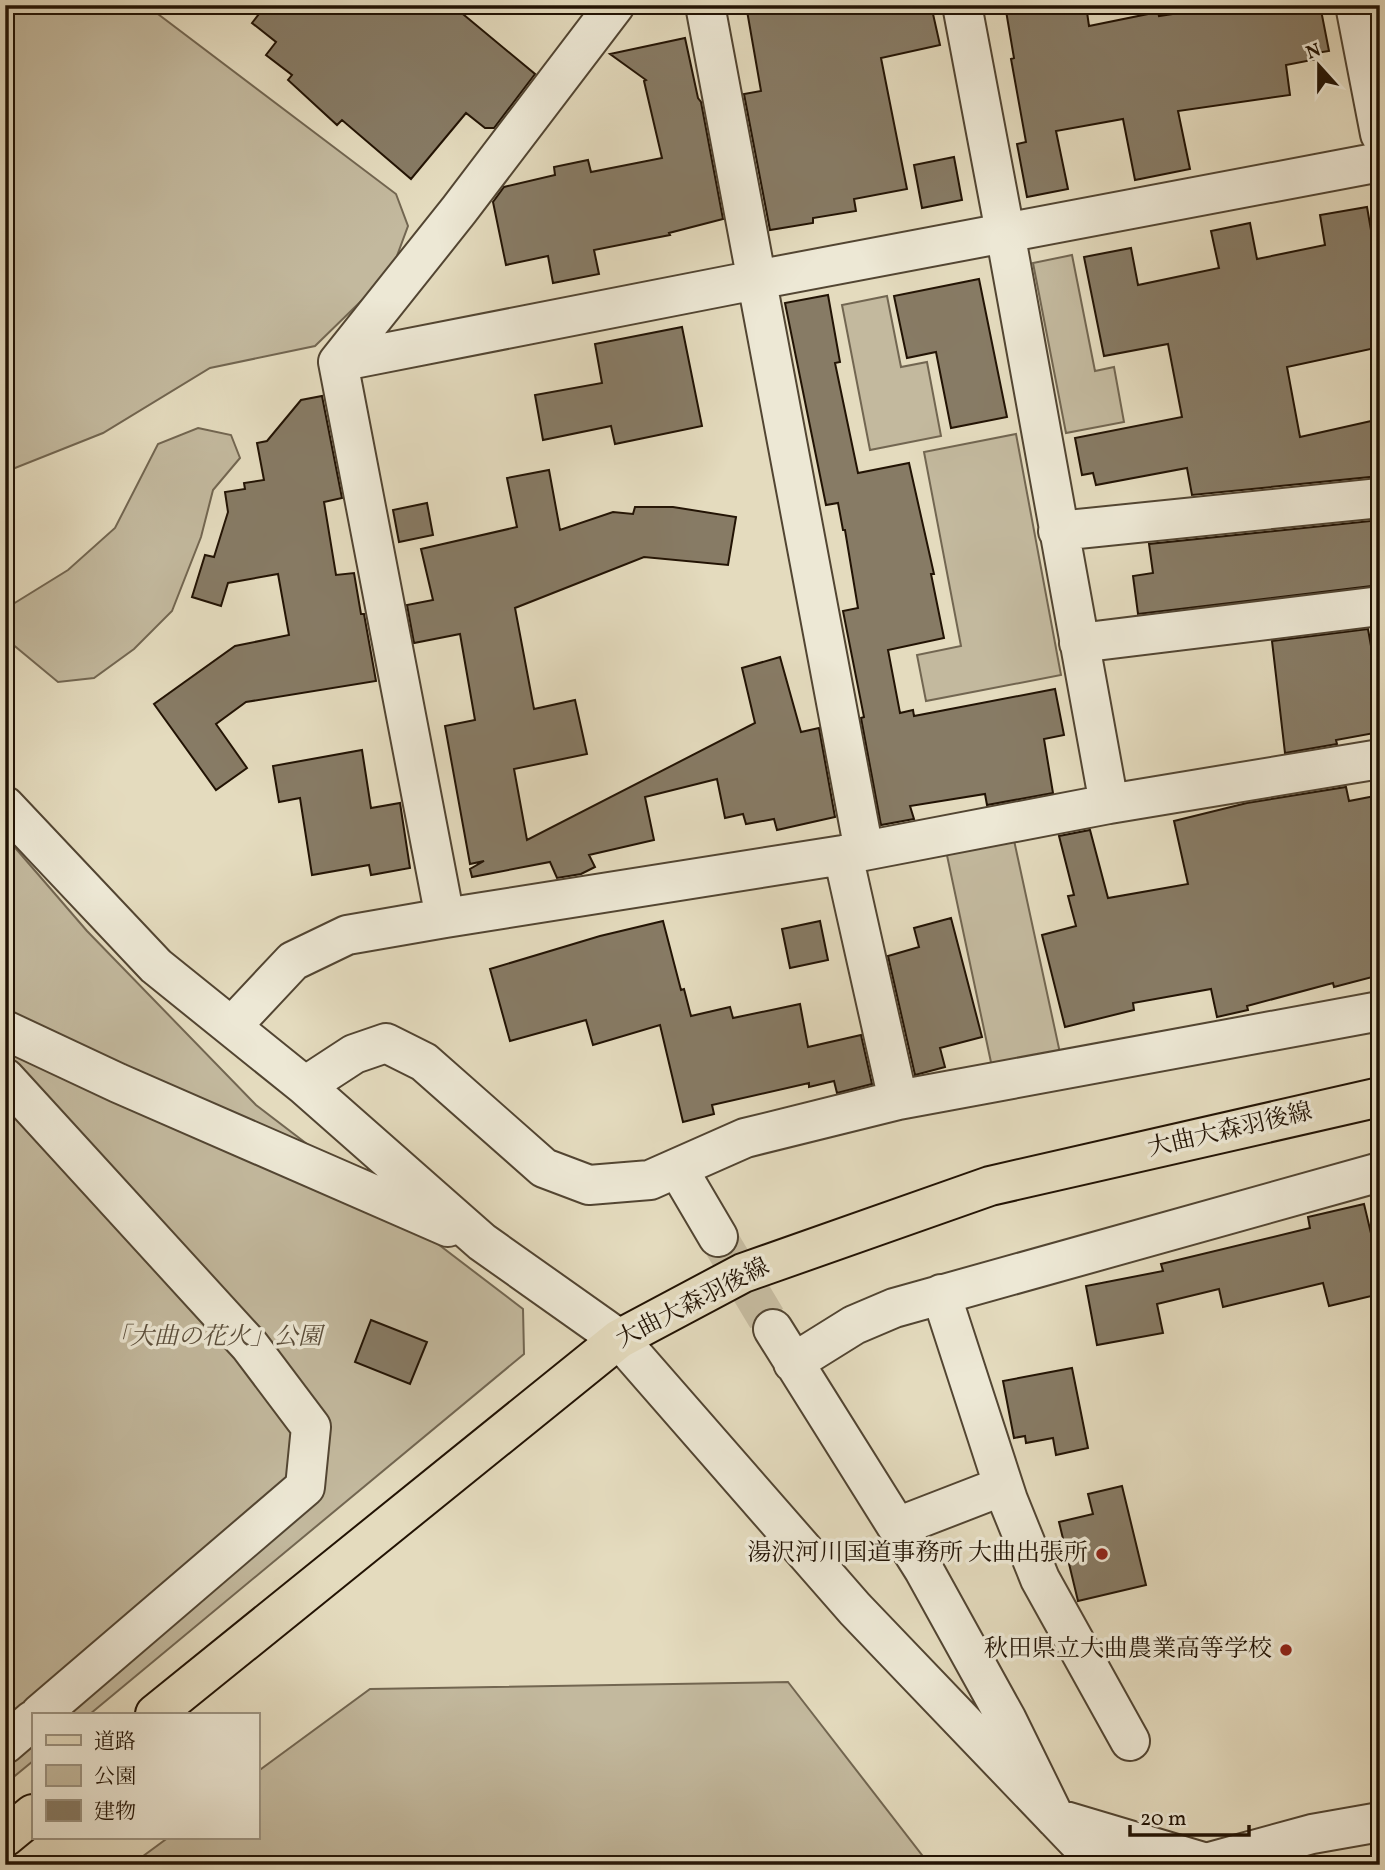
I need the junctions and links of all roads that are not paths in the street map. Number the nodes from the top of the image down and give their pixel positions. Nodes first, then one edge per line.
1 (615, 5) edge
2 (705, 5) edge
3 (962, 5) edge
4 (1355, 5) edge
5 (1380, 134) edge
6 (1380, 162) edge
7 (1005, 232) junction
8 (756, 280) junction
9 (338, 362) junction
10 (1380, 498) edge
11 (1058, 531) junction
12 (1380, 606) edge
13 (1079, 643) junction
14 (1380, 759) edge
15 (1109, 804) junction
16 (5, 806) edge
17 (853, 853) junction
18 (445, 918) junction
19 (1380, 1011) edge
20 (232, 1026) junction
21 (5, 1031) edge
22 (5, 1078) edge
23 (306, 1086) junction
24 (1380, 1097) edge
25 (898, 1100) junction
26 (678, 1169) junction
27 (1380, 1172) edge
28 (718, 1237) tunnel mouth
29 (482, 1242) junction
30 (941, 1294) junction
31 (773, 1329) tunnel mouth
32 (619, 1339) junction
33 (793, 1363) junction
34 (1003, 1486) junction
35 (897, 1527) junction
36 (41, 1713) edge
37 (156, 1713) edge
38 (32, 1721) edge
39 (1130, 1741) dead end
40 (5, 1744) edge
41 (32, 1815) edge
42 (1055, 1818) junction
43 (1380, 1822) edge
44 (5, 1837) edge
45 (1104, 1865) edge

1 - 9 street
2 - 8 street
3 - 7 street
4 - 5 street
6 - 7 street
7 - 8 street
7 - 11 street
8 - 9 street
8 - 17 street
9 - 18 street
10 - 11 street
11 - 13 street
12 - 13 street
13 - 15 street
14 - 15 street
15 - 17 street
16 - 20 street
17 - 18 street
17 - 25 street
18 - 20 street
19 - 25 street
20 - 23 street
21 - 29 street
22 - 36 street
23 - 26 street
23 - 29 street
24 - 32 main road, 大曲大森羽後線
25 - 26 street
26 - 28 street
27 - 30 street
29 - 32 street
30 - 33 street
30 - 34 street
31 - 33 street
32 - 37 main road, 大曲大森羽後線
32 - 42 street
33 - 35 street
34 - 35 street
34 - 39 street
35 - 42 street
38 - 40 street
41 - 44 main road
42 - 43 street
42 - 45 street

